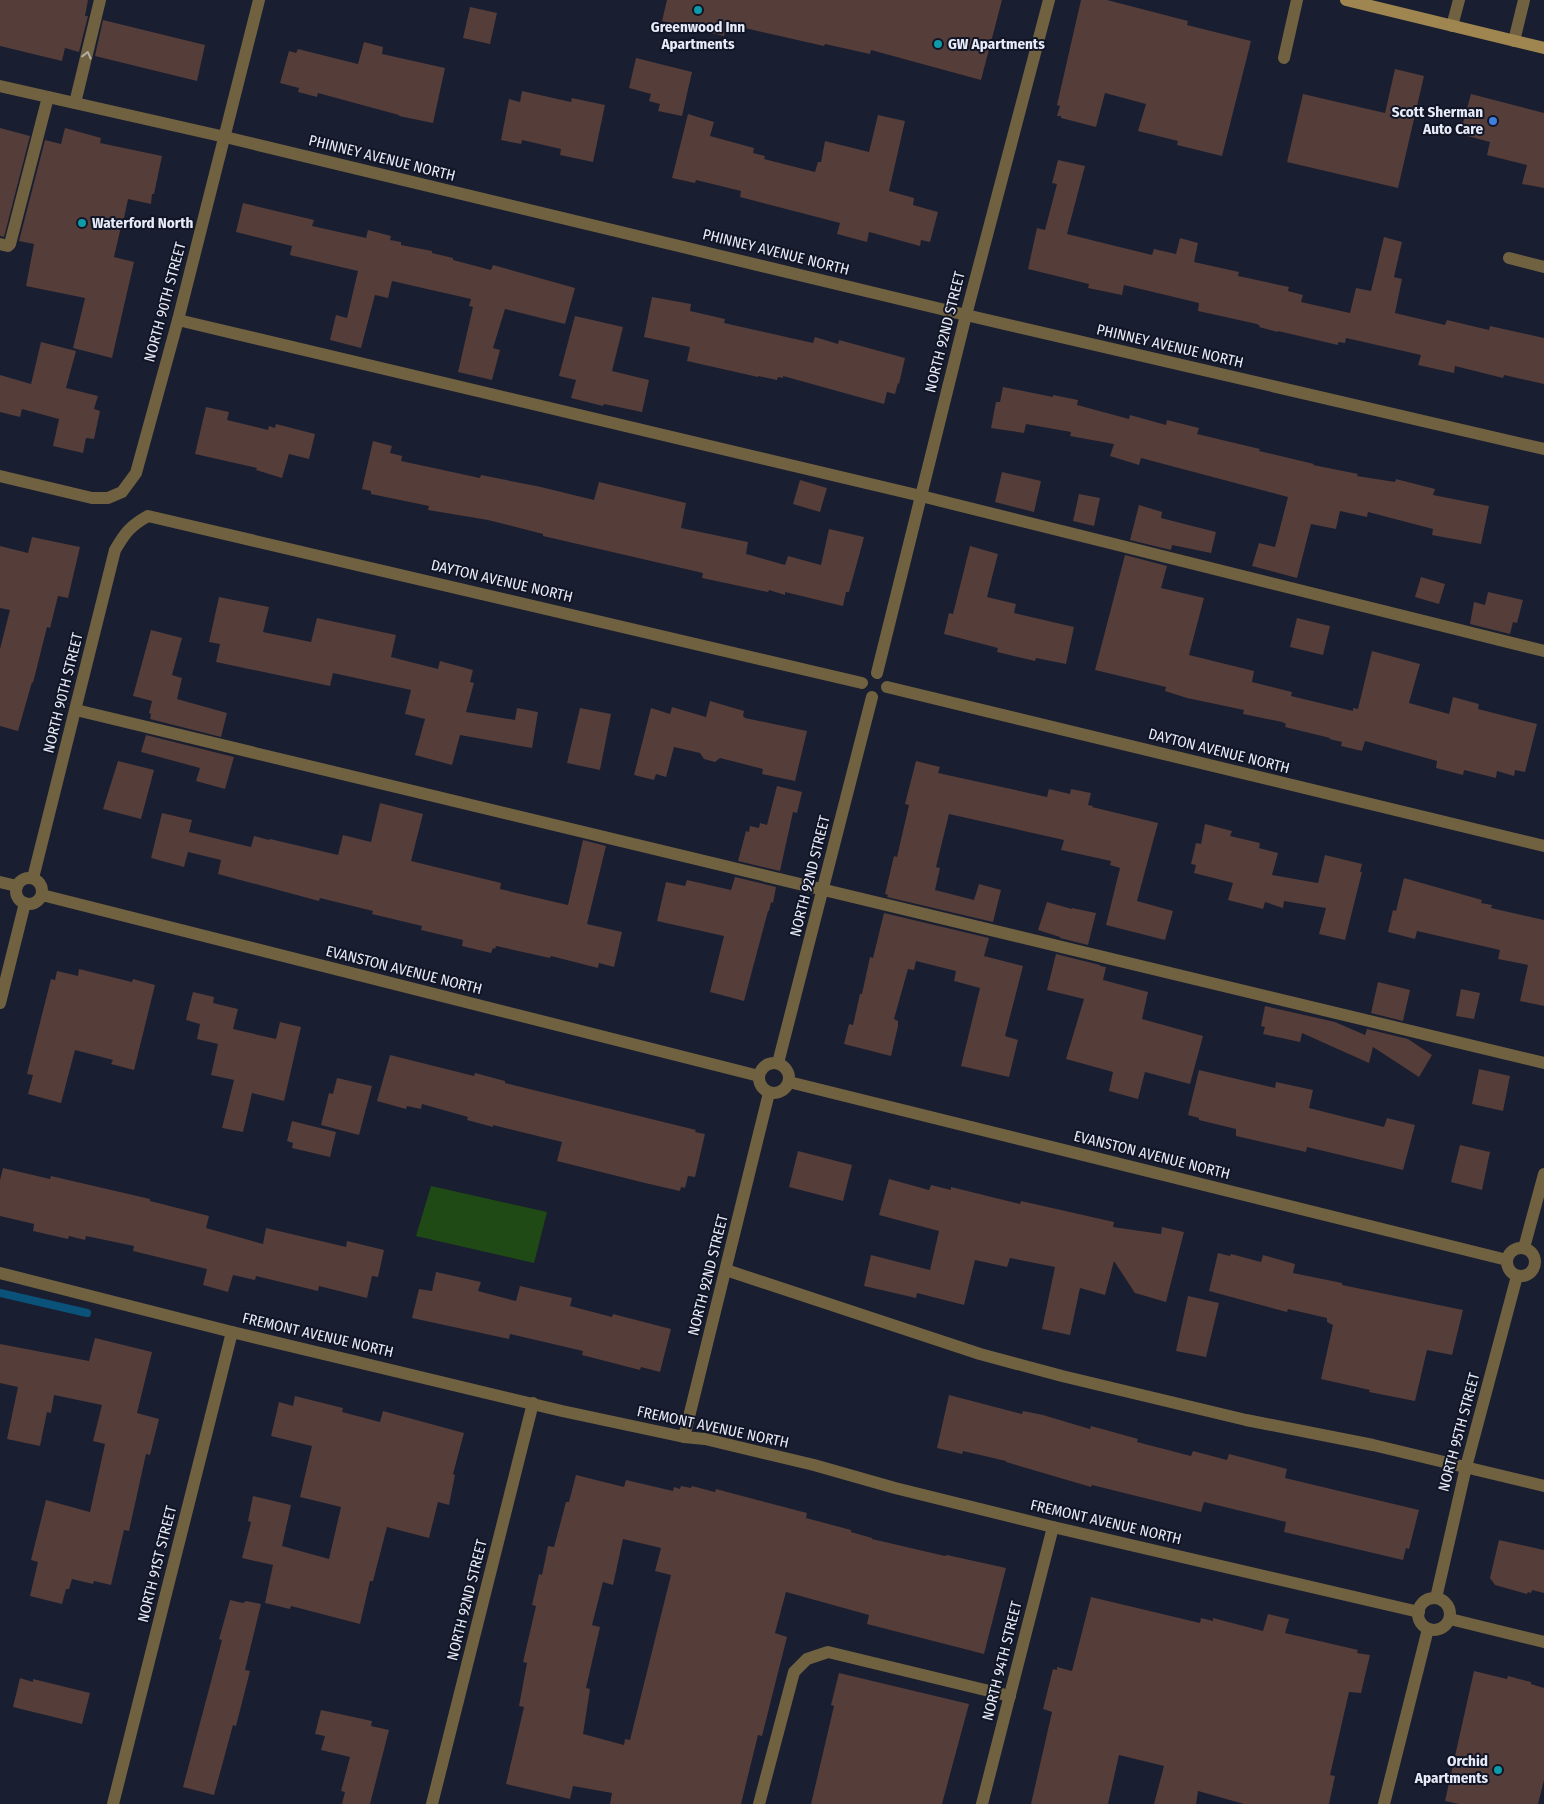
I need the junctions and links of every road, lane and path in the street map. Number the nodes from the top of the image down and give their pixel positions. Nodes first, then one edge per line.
1 (100, 0) edge
2 (258, 0) edge
3 (1049, 0) edge
4 (1297, 0) edge
5 (1346, 0) edge
6 (1459, 0) edge
7 (1524, 0) edge
8 (1452, 26) junction
9 (1514, 41) junction
10 (1544, 48) edge
11 (1284, 58) dead end
12 (0, 86) edge
13 (48, 97) junction
14 (75, 102) junction
15 (225, 137) junction
16 (0, 244) edge
17 (1509, 258) dead end
18 (1544, 266) edge
19 (966, 315) junction
20 (178, 320) junction
21 (1544, 450) edge
22 (0, 476) edge
23 (921, 496) junction
24 (136, 522) joint
25 (1544, 651) edge
26 (878, 673) junction
27 (862, 683) junction
28 (887, 688) junction
29 (872, 698) junction
30 (76, 710) junction
31 (1544, 846) edge
32 (33, 878) junction
33 (0, 882) edge
34 (17, 886) junction
35 (824, 889) junction
36 (42, 895) junction
37 (25, 903) junction
38 (0, 1003) edge
39 (778, 1063) junction
40 (1544, 1063) edge
41 (759, 1076) junction
42 (789, 1082) junction
43 (769, 1093) junction
44 (1544, 1174) edge
45 (1524, 1248) junction
46 (1506, 1260) junction
47 (1539, 1268) edge
48 (726, 1270) junction
49 (0, 1272) edge
50 (1517, 1276) junction
51 (232, 1332) junction
52 (534, 1403) junction
53 (684, 1437) junction
54 (1466, 1467) junction
55 (1544, 1486) edge
56 (1053, 1527) junction
57 (1436, 1598) junction
58 (1418, 1612) junction
59 (1450, 1620) junction
60 (1428, 1629) junction
61 (1544, 1642) edge
62 (1010, 1696) junction
63 (113, 1804) edge
64 (432, 1804) edge
65 (759, 1804) edge
66 (982, 1804) edge
67 (1384, 1804) edge

14 -> 1 street
2 - 15 street, NORTH 90TH STREET
3 - 19 street, NORTH 92ND STREET
4 - 11 street
5 - 8 main road
6 - 8 street
7 - 9 street
8 - 9 main road
9 - 10 main road
12 - 13 street, PHINNEY AVENUE NORTH
13 - 14 street, PHINNEY AVENUE NORTH
13 - 16 street
14 - 15 street, PHINNEY AVENUE NORTH
15 - 19 street, PHINNEY AVENUE NORTH
15 - 20 street, NORTH 90TH STREET
17 - 18 street
19 - 21 street, PHINNEY AVENUE NORTH
19 - 23 street, NORTH 92ND STREET
20 - 22 street, NORTH 90TH STREET
20 - 23 street
23 - 25 street
23 - 26 street, NORTH 92ND STREET
24 - 27 street, DAYTON AVENUE NORTH
24 - 30 street, NORTH 90TH STREET
26 - 27 street
26 - 28 street
27 - 29 street
28 - 29 street
28 - 31 street, DAYTON AVENUE NORTH
29 - 35 street, NORTH 92ND STREET
30 - 32 street, NORTH 90TH STREET
30 - 35 street
32 - 34 street
32 - 36 street
33 - 34 street
34 - 37 street
35 - 39 street, NORTH 92ND STREET
35 - 40 street
36 - 37 street
36 - 41 street, EVANSTON AVENUE NORTH
37 - 38 street
39 - 41 street
39 - 42 street
41 - 43 street
42 - 43 street
42 - 46 street, EVANSTON AVENUE NORTH
43 - 48 street, NORTH 92ND STREET
44 - 45 street
45 - 46 street
45 - 47 street
46 - 50 street
47 - 50 street
48 - 53 street, NORTH 92ND STREET
48 - 54 street
49 - 51 street, FREMONT AVENUE NORTH
50 - 54 street, NORTH 95TH STREET
51 - 52 street, FREMONT AVENUE NORTH
51 - 63 street, NORTH 91ST STREET
52 - 53 street, FREMONT AVENUE NORTH
52 - 64 street, NORTH 92ND STREET
53 - 56 street, FREMONT AVENUE NORTH
54 - 55 street
54 - 57 street, NORTH 95TH STREET
56 - 58 street, FREMONT AVENUE NORTH
56 - 62 street, NORTH 94TH STREET
57 - 58 street
57 - 59 street
58 - 60 street
59 - 60 street
59 - 61 street
60 - 67 street
62 - 65 street
62 - 66 street, NORTH 94TH STREET

